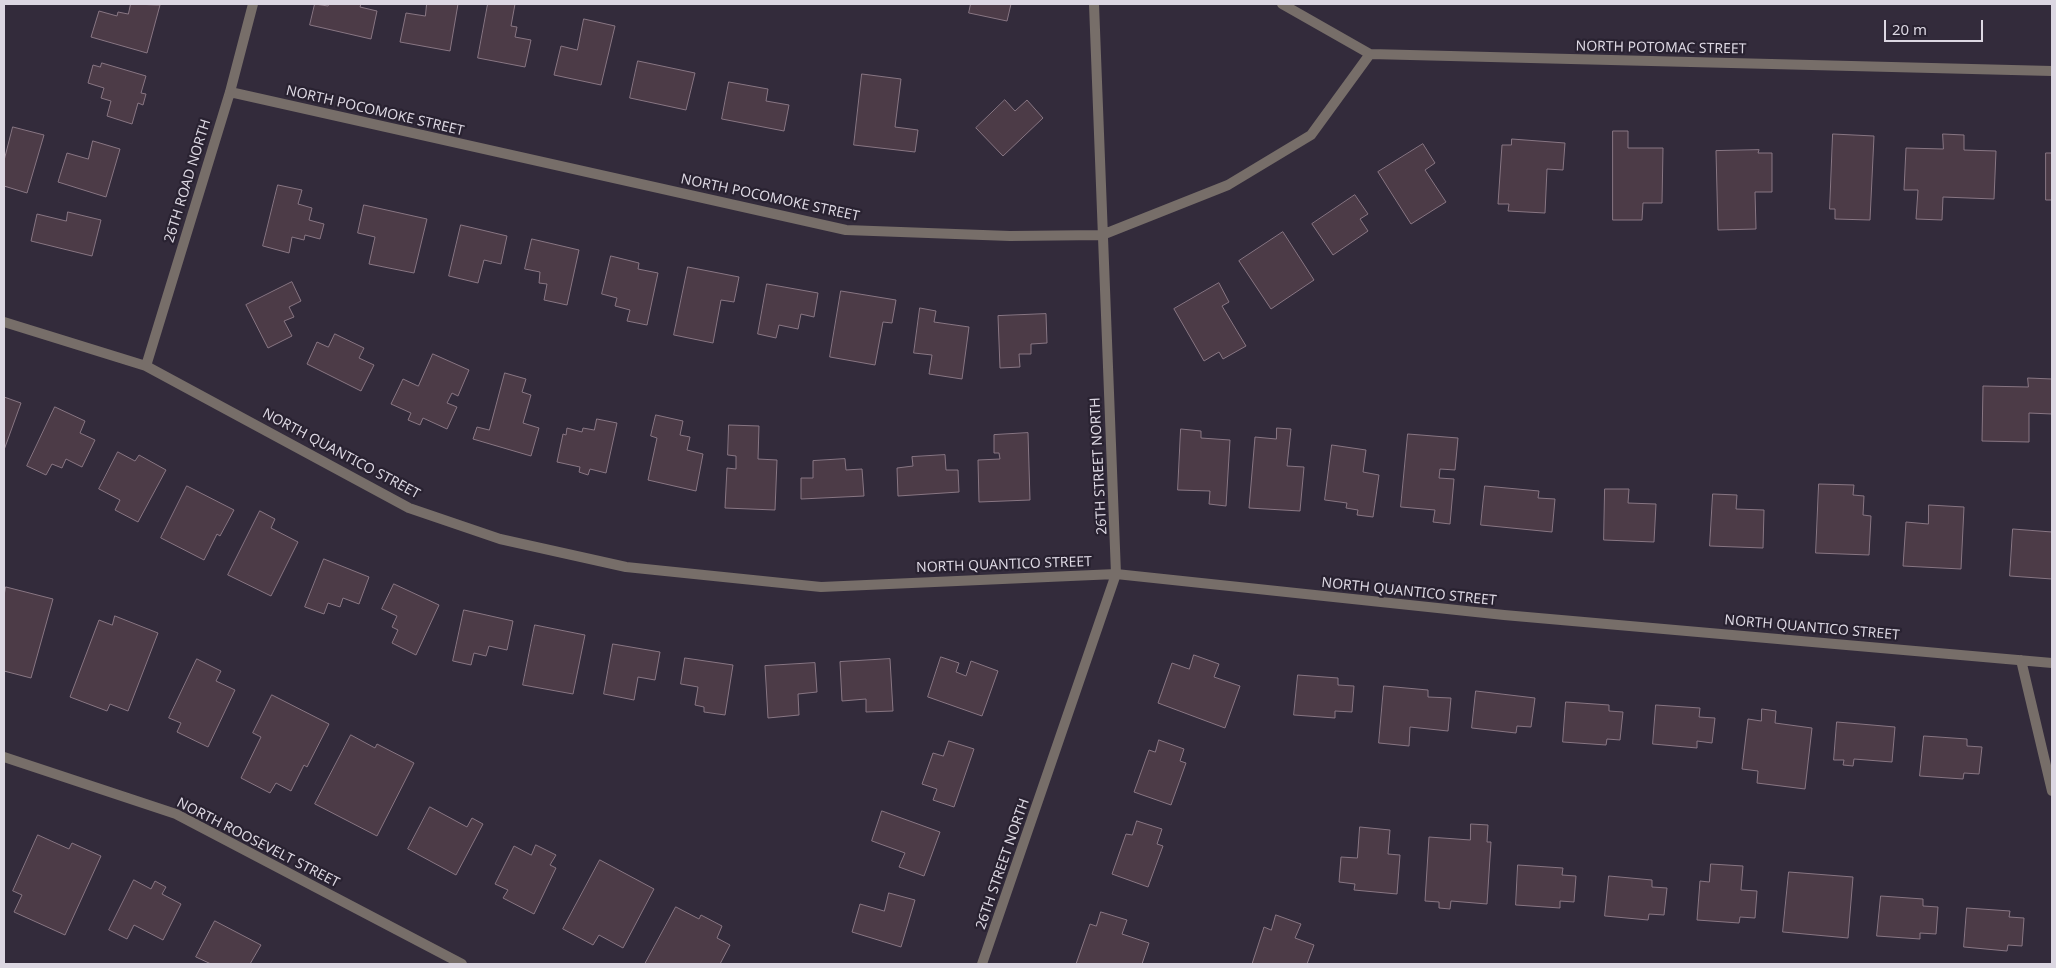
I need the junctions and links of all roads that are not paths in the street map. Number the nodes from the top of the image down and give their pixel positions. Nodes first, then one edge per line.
1 (254, 4) edge
2 (1094, 4) edge
3 (1282, 4) edge
4 (1370, 54) junction
5 (2052, 72) edge
6 (230, 92) junction
7 (1102, 235) junction
8 (4, 322) edge
9 (146, 366) junction
10 (1116, 574) junction
11 (2021, 660) junction
12 (2052, 663) edge
13 (4, 757) edge
14 (2052, 791) edge
15 (462, 964) edge
16 (982, 964) edge

1 - 6 street, 26TH ROAD NORTH
2 - 7 street, 26TH STREET NORTH
3 - 4 street, NORTH POTOMAC STREET
4 - 5 street, NORTH POTOMAC STREET
4 - 7 street, NORTH POCOMOKE STREET
6 - 7 street, NORTH POCOMOKE STREET
6 - 9 street, 26TH ROAD NORTH
7 - 10 street, 26TH STREET NORTH
8 - 9 street, NORTH QUANTICO STREET
9 - 10 street, NORTH QUANTICO STREET
10 - 11 street, NORTH QUANTICO STREET
10 - 16 street, 26TH STREET NORTH
11 - 12 street, NORTH QUANTICO STREET
11 - 14 street
13 - 15 street, NORTH ROOSEVELT STREET

